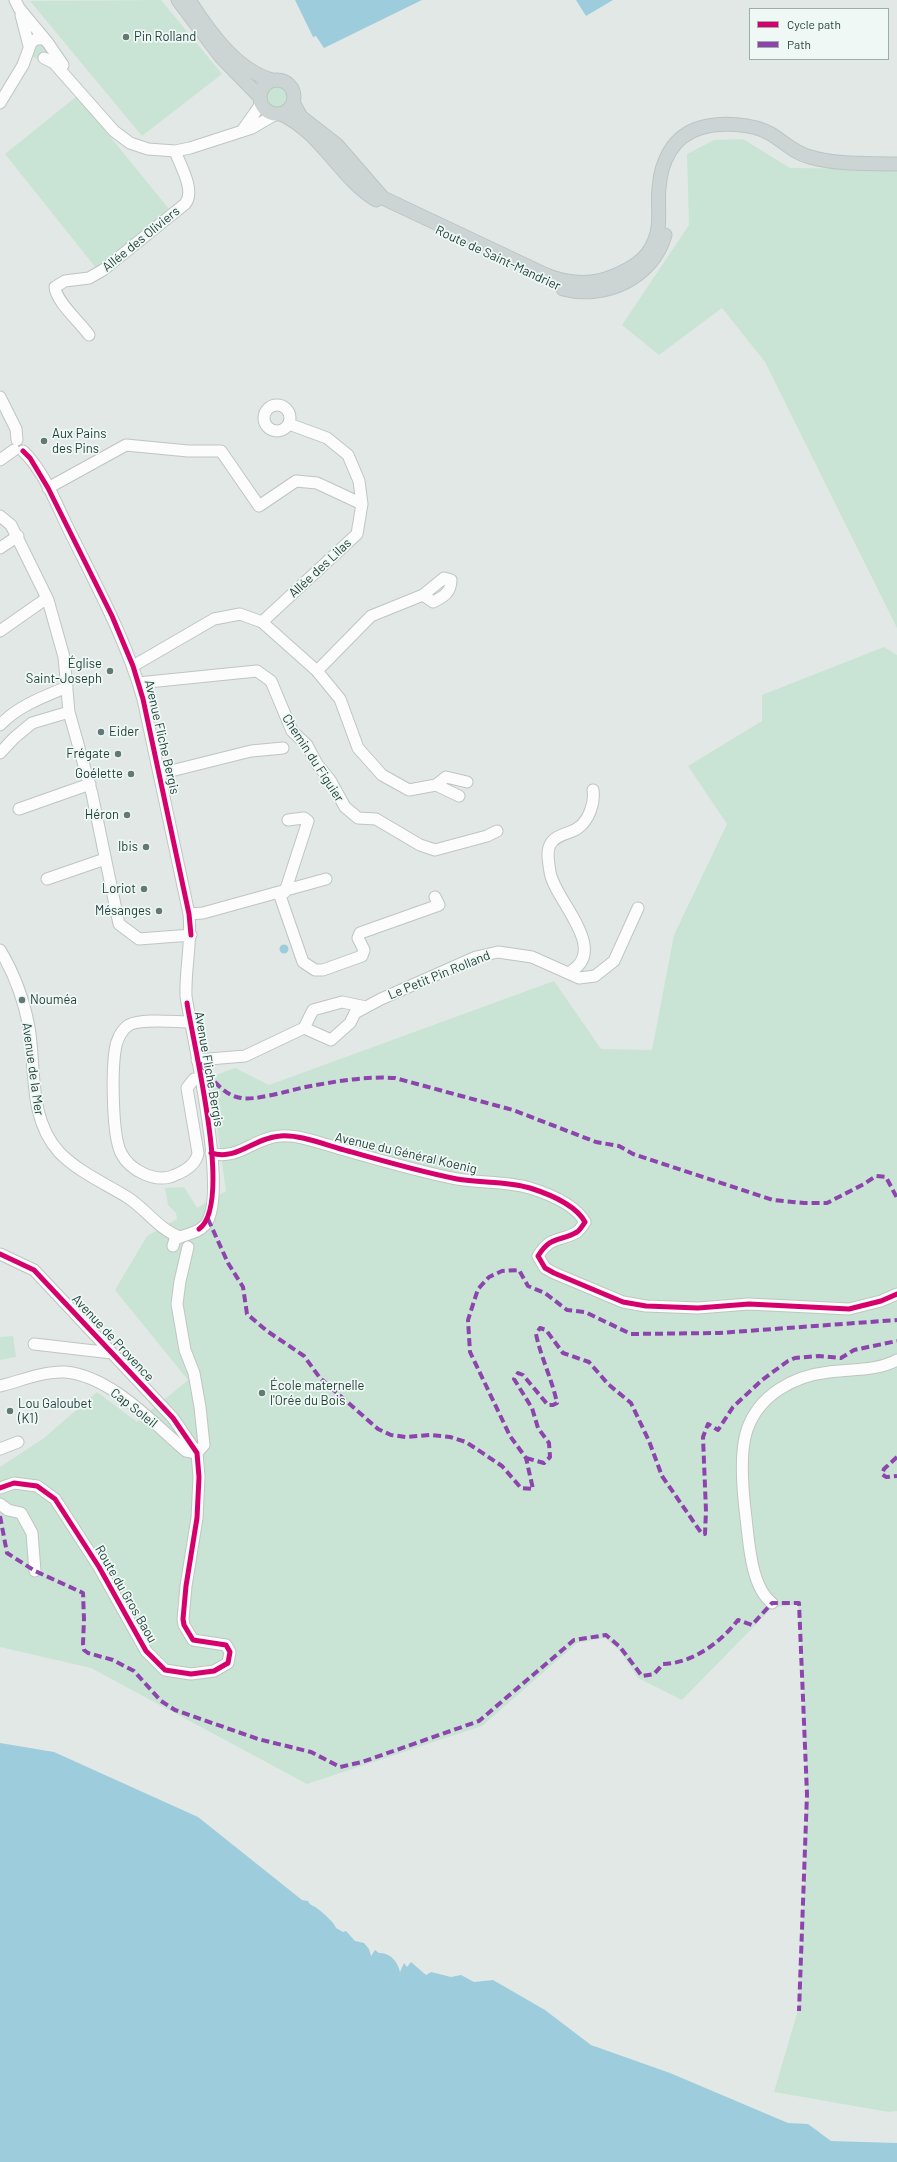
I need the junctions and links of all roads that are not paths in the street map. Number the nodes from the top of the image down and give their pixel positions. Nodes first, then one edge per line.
1 (178, 0) edge
2 (189, 0) edge
3 (17, 4) edge
4 (46, 42) junction
5 (29, 48) junction
6 (41, 59) junction
7 (23, 65) junction
8 (272, 80) junction
9 (260, 100) junction
10 (293, 102) junction
11 (0, 103) edge
12 (90, 103) junction
13 (278, 114) junction
14 (242, 131) junction
15 (175, 151) junction
16 (897, 164) edge
17 (663, 172) junction
18 (90, 335) dead end
19 (0, 397) edge
20 (289, 424) dead end
21 (18, 447) junction
22 (0, 460) edge
23 (48, 488) junction
24 (362, 504) junction
25 (0, 516) edge
26 (18, 536) junction
27 (0, 548) edge
28 (423, 595) dead end
29 (47, 598) junction
30 (262, 622) junction
31 (0, 631) edge
32 (133, 666) junction
33 (317, 672) junction
34 (138, 683) junction
35 (67, 687) junction
36 (69, 712) junction
37 (0, 726) edge
38 (14, 738) junction
39 (283, 748) dead end
40 (0, 754) edge
41 (159, 774) junction
42 (467, 782) dead end
43 (90, 784) junction
44 (436, 784) junction
45 (593, 790) dead end
46 (459, 796) dead end
47 (19, 809) dead end
48 (288, 820) dead end
49 (497, 831) dead end
50 (105, 859) junction
51 (47, 879) dead end
52 (326, 879) dead end
53 (282, 892) junction
54 (435, 897) dead end
55 (638, 908) dead end
56 (190, 914) junction
57 (191, 934) junction
58 (0, 950) edge
59 (568, 973) junction
60 (366, 1007) junction
61 (190, 1022) junction
62 (304, 1028) junction
63 (197, 1060) junction
64 (202, 1077) junction
65 (211, 1153) junction
66 (181, 1244) junction
67 (0, 1254) edge
68 (897, 1294) edge
69 (34, 1344) dead end
70 (112, 1353) junction
71 (897, 1360) edge
72 (0, 1386) edge
73 (18, 1442) dead end
74 (0, 1449) edge
75 (197, 1453) junction
76 (0, 1488) edge
77 (0, 1504) edge
78 (35, 1571) dead end
79 (772, 1604) dead end

1 - 9 main road
2 - 8 main road
3 - 4 street
3 - 5 street
4 - 5 street
4 - 6 street
4 - 12 street
5 - 6 street
5 - 7 street
6 - 7 street
6 - 12 street
7 - 11 street
8 - 9 main road
8 - 10 main road
9 - 13 main road
9 - 14 street
10 - 13 main road
10 - 17 main road, Route de Saint-Mandrier
12 - 15 street
13 - 14 street
13 - 17 main road, Route de Saint-Mandrier
14 - 15 street
15 - 18 street, Allée des Oliviers
16 - 17 main road, Route de Saint-Mandrier
19 - 21 street, Avenue Fliche Bergis
20 - 24 street, Allée des Lilas
21 - 22 street
21 - 23 street, Avenue Fliche Bergis
23 - 24 street
23 - 32 street, Avenue Fliche Bergis
24 - 30 street, Allée des Lilas
25 - 26 street
26 - 27 street
26 - 29 street
28 - 33 street
29 - 31 street
29 - 35 street
30 - 32 street
30 - 33 street
32 - 34 street, Avenue Fliche Bergis
33 - 44 street
34 - 41 street, Avenue Fliche Bergis
34 - 49 street, Chemin du Figuier
35 - 36 street
35 - 37 street
36 - 38 street
36 - 43 street
37 - 38 street
38 - 40 street
39 - 41 street
41 - 56 street, Avenue Fliche Bergis
42 - 44 street
43 - 47 street
43 - 50 street
44 - 46 street
45 - 59 street
48 - 53 street
50 - 51 street
50 - 57 street
52 - 53 street
53 - 54 street
53 - 56 street
55 - 59 street, Le Petit Pin Rolland
56 - 57 street, Avenue Fliche Bergis
57 - 61 street, Avenue Fliche Bergis
58 - 66 street, Avenue de la Mer
59 - 60 street, Le Petit Pin Rolland
60 - 62 street
60 - 62 street, Le Petit Pin Rolland
61 - 63 street, Avenue Fliche Bergis
61 - 64 street
62 - 63 street
63 - 64 street, Avenue Fliche Bergis
64 - 65 street, Avenue Fliche Bergis
65 - 66 street, Avenue Fliche Bergis
65 - 68 street, Avenue du Général Koenig
66 - 75 street
67 - 70 street, Avenue de Provence
69 - 70 street
70 - 75 street, Avenue de Provence
71 - 79 street
72 - 75 street, Cap Soleil
73 - 74 street
75 - 76 street, Route du Gros Baou
77 - 78 street

